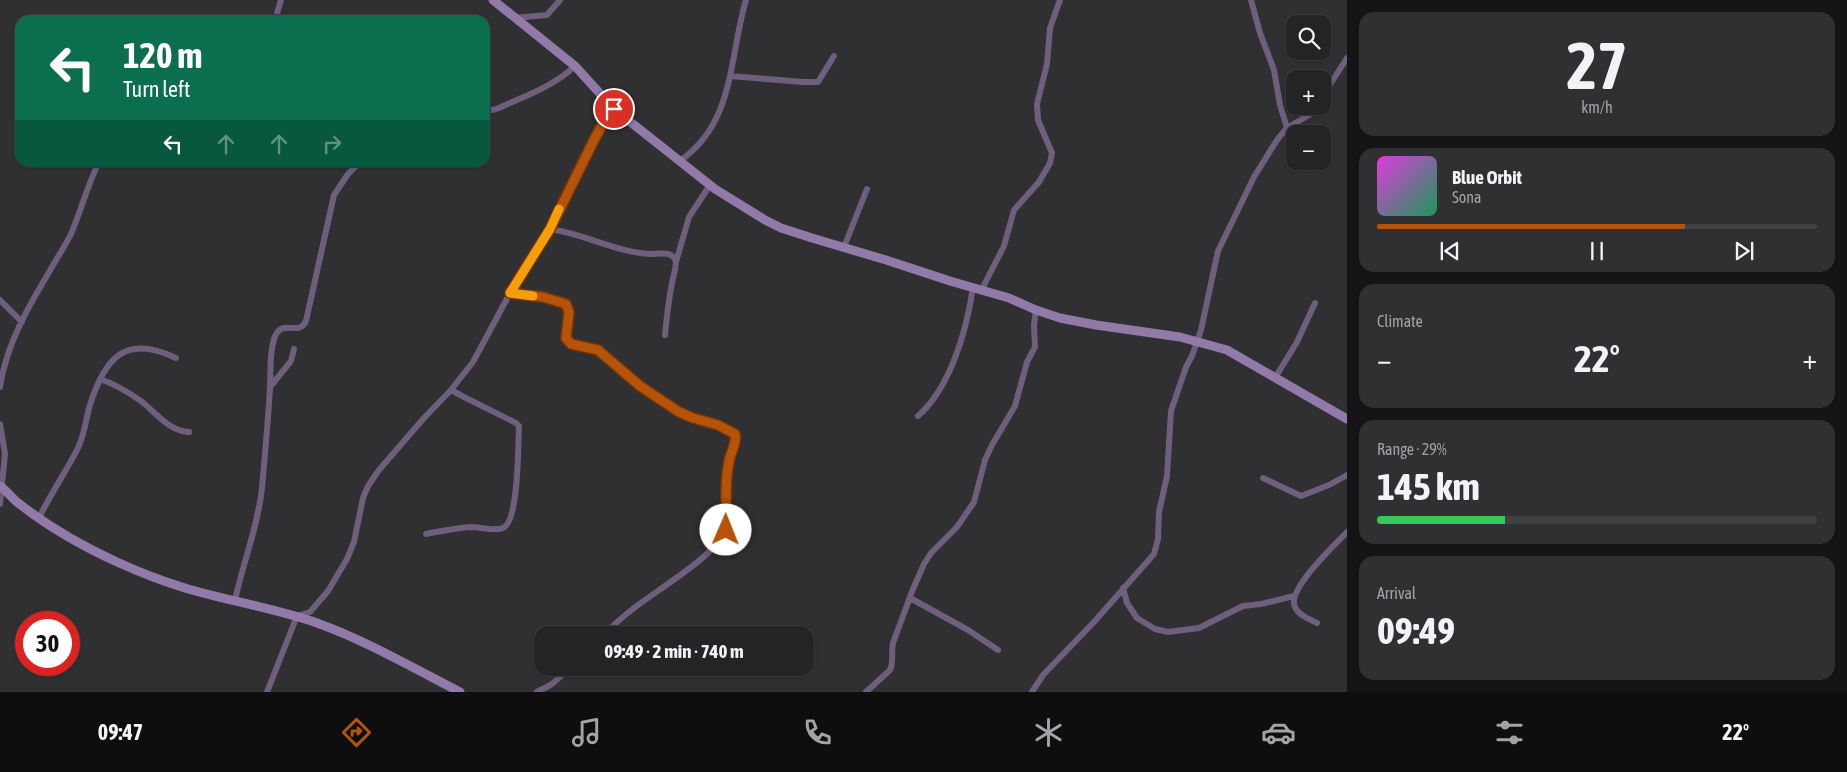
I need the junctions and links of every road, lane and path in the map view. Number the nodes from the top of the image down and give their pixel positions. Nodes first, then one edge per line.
1 (281, 0) edge
2 (493, 0) edge
3 (560, 0) edge
4 (746, 0) edge
5 (1060, 0) edge
6 (1251, 0) edge
7 (276, 15) edge
8 (514, 18) junction
9 (834, 56) dead end
10 (1347, 58) edge
11 (575, 66) junction
12 (730, 76) junction
13 (1331, 83) edge
14 (614, 109) junction
15 (490, 110) edge
16 (1307, 115) edge
17 (1286, 125) edge
18 (1292, 125) edge
19 (1286, 129) edge
20 (680, 160) junction
21 (96, 167) edge
22 (355, 167) edge
23 (710, 185) junction
24 (867, 189) dead end
25 (550, 229) junction
26 (844, 247) junction
27 (676, 262) junction
28 (978, 288) junction
29 (510, 293) junction
30 (0, 300) edge
31 (1315, 303) dead end
32 (1036, 310) junction
33 (22, 322) junction
34 (665, 335) dead end
35 (1196, 342) junction
36 (294, 349) dead end
37 (176, 358) dead end
38 (1275, 378) junction
39 (100, 379) junction
40 (0, 387) edge
41 (270, 387) junction
42 (451, 390) junction
43 (918, 416) dead end
44 (1347, 419) edge
45 (0, 424) edge
46 (189, 432) dead end
47 (1347, 475) edge
48 (1263, 478) dead end
49 (1, 487) edge
50 (0, 504) edge
51 (40, 518) junction
52 (1347, 532) edge
53 (426, 534) dead end
54 (1123, 588) junction
55 (1294, 596) junction
56 (910, 598) junction
57 (235, 600) junction
58 (297, 616) junction
59 (1316, 623) dead end
60 (613, 626) edge
61 (998, 650) dead end
62 (561, 676) edge
63 (267, 692) edge
64 (460, 692) edge
65 (537, 692) edge
66 (866, 692) edge
67 (1032, 692) edge

1 - 7 street
2 - 8 street
3 - 8 street
4 - 12 street
5 - 28 street
6 - 17 street
8 - 11 street
9 - 12 street
10 - 13 street
11 - 14 street
11 - 15 street
12 - 20 street
14 - 20 street
14 - 25 street
16 - 18 street
19 - 35 street
20 - 23 street
21 - 33 street
22 - 41 street
23 - 26 street
23 - 27 street
24 - 26 street
25 - 27 street
25 - 29 street
26 - 28 street
27 - 34 street
28 - 32 street
28 - 43 street
29 - 42 street
29 - 60 street
30 - 33 street
31 - 38 street
32 - 35 street
32 - 56 street
33 - 40 street
35 - 38 street
35 - 54 street
36 - 41 street
37 - 39 street
38 - 44 street
39 - 46 street
39 - 51 street
41 - 57 street
42 - 53 street
42 - 58 street
45 - 49 street
47 - 48 street
49 - 50 street
49 - 51 street
51 - 57 street
52 - 55 street
54 - 55 street
54 - 67 street
55 - 59 street
56 - 61 street
56 - 66 street
57 - 58 street
58 - 63 street
58 - 64 street
62 - 65 street

